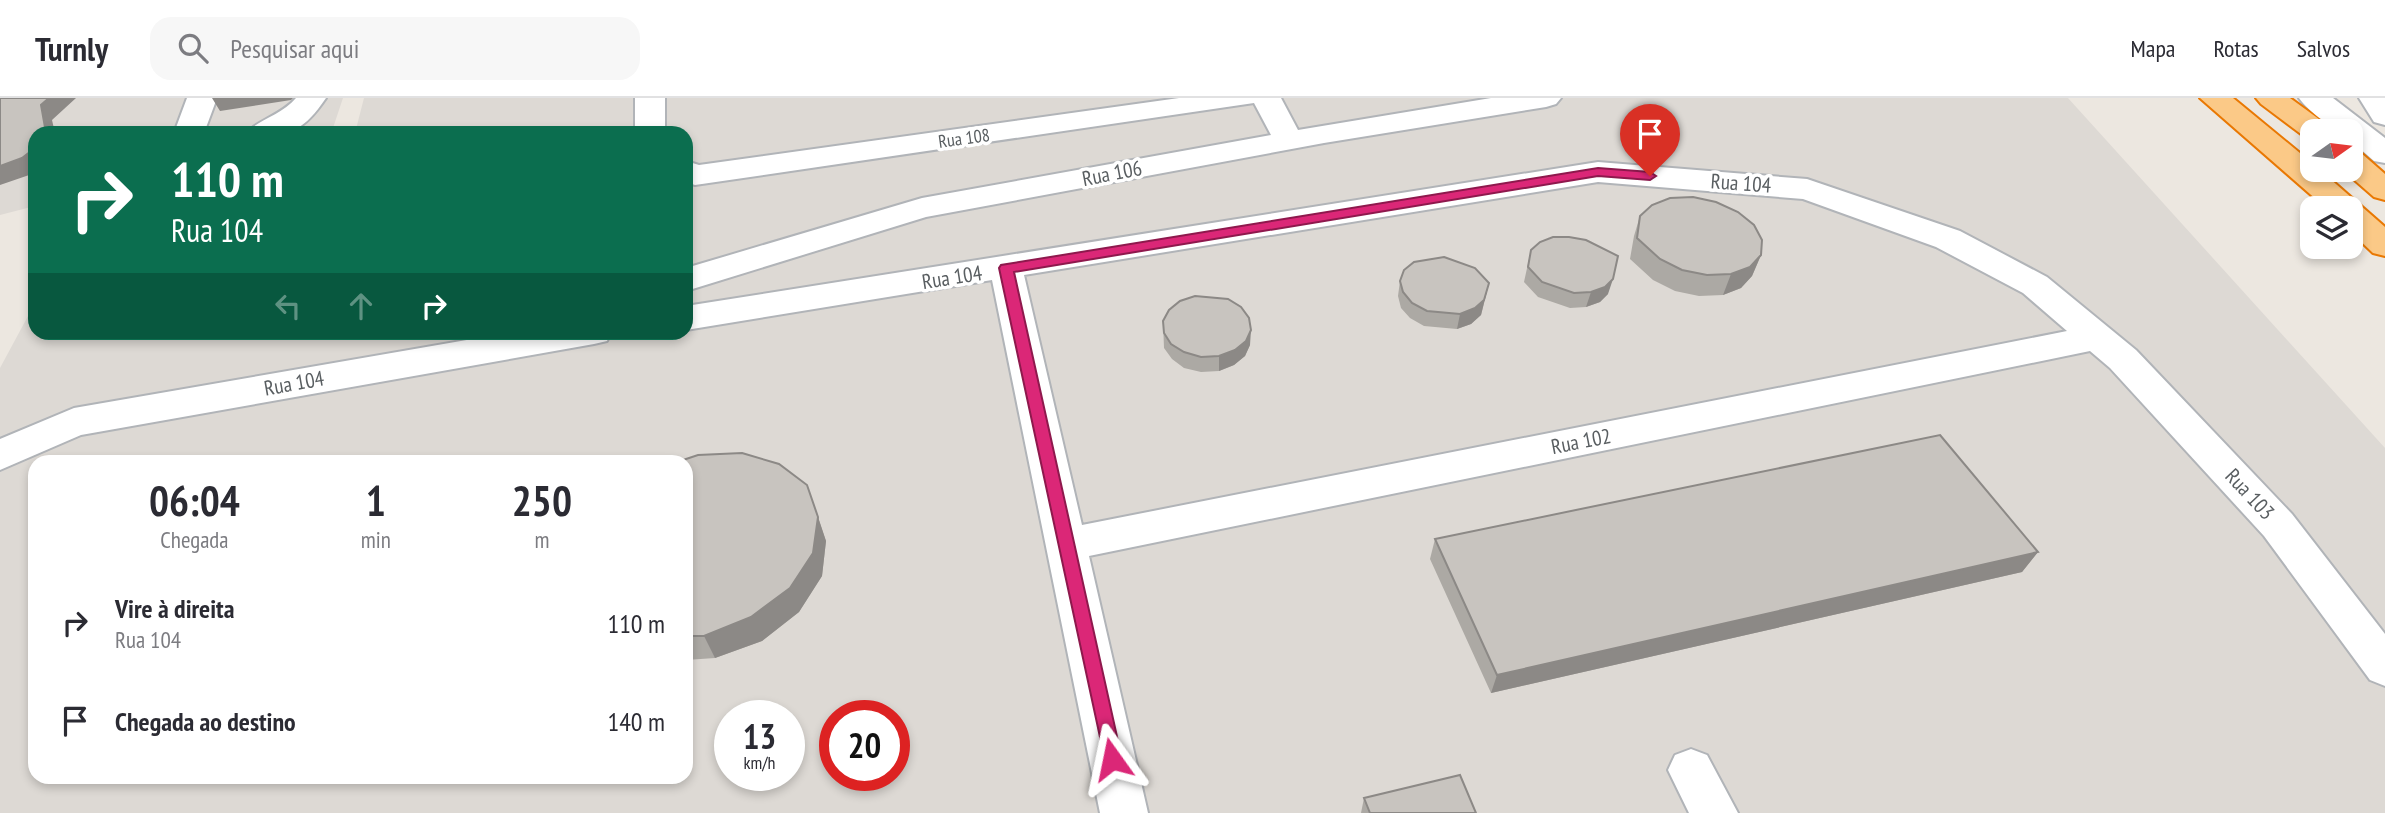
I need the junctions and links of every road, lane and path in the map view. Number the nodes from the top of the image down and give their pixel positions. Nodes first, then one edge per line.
1 (202, 98) edge
2 (311, 98) edge
3 (650, 98) edge
4 (1243, 98) edge
5 (1266, 98) edge
6 (1546, 98) edge
7 (2215, 98) edge
8 (2271, 98) edge
9 (2314, 98) edge
10 (2374, 98) edge
11 (2385, 116) edge
12 (2300, 119) edge
13 (192, 126) edge
14 (283, 126) edge
15 (650, 126) edge
16 (1289, 140) junction
17 (2385, 154) edge
18 (2363, 171) edge
19 (693, 174) edge
20 (2385, 190) edge
21 (2332, 196) edge
22 (2363, 224) edge
23 (2385, 245) edge
24 (1006, 268) junction
25 (693, 278) edge
26 (693, 317) edge
27 (2097, 337) junction
28 (495, 340) edge
29 (544, 340) edge
30 (450, 355) junction
31 (0, 454) edge
32 (1066, 544) junction
33 (2385, 667) edge
34 (1691, 770) dead end
35 (1124, 813) edge
36 (1714, 813) edge

1 - 13 street
2 - 14 street
3 - 15 street
4 - 19 street, Rua 108
5 - 16 street
6 - 16 street, Rua 106
7 - 21 highway
8 - 12 highway
9 - 17 street
10 - 11 street
16 - 25 street, Rua 106
18 - 20 highway
22 - 23 highway
24 - 26 street, Rua 104
24 - 27 street, Rua 104
24 - 32 street
27 - 32 street, Rua 102
27 - 33 street, Rua 103
28 - 30 street
29 - 30 street, Rua 104
30 - 31 street, Rua 104
32 - 35 street
34 - 36 street

